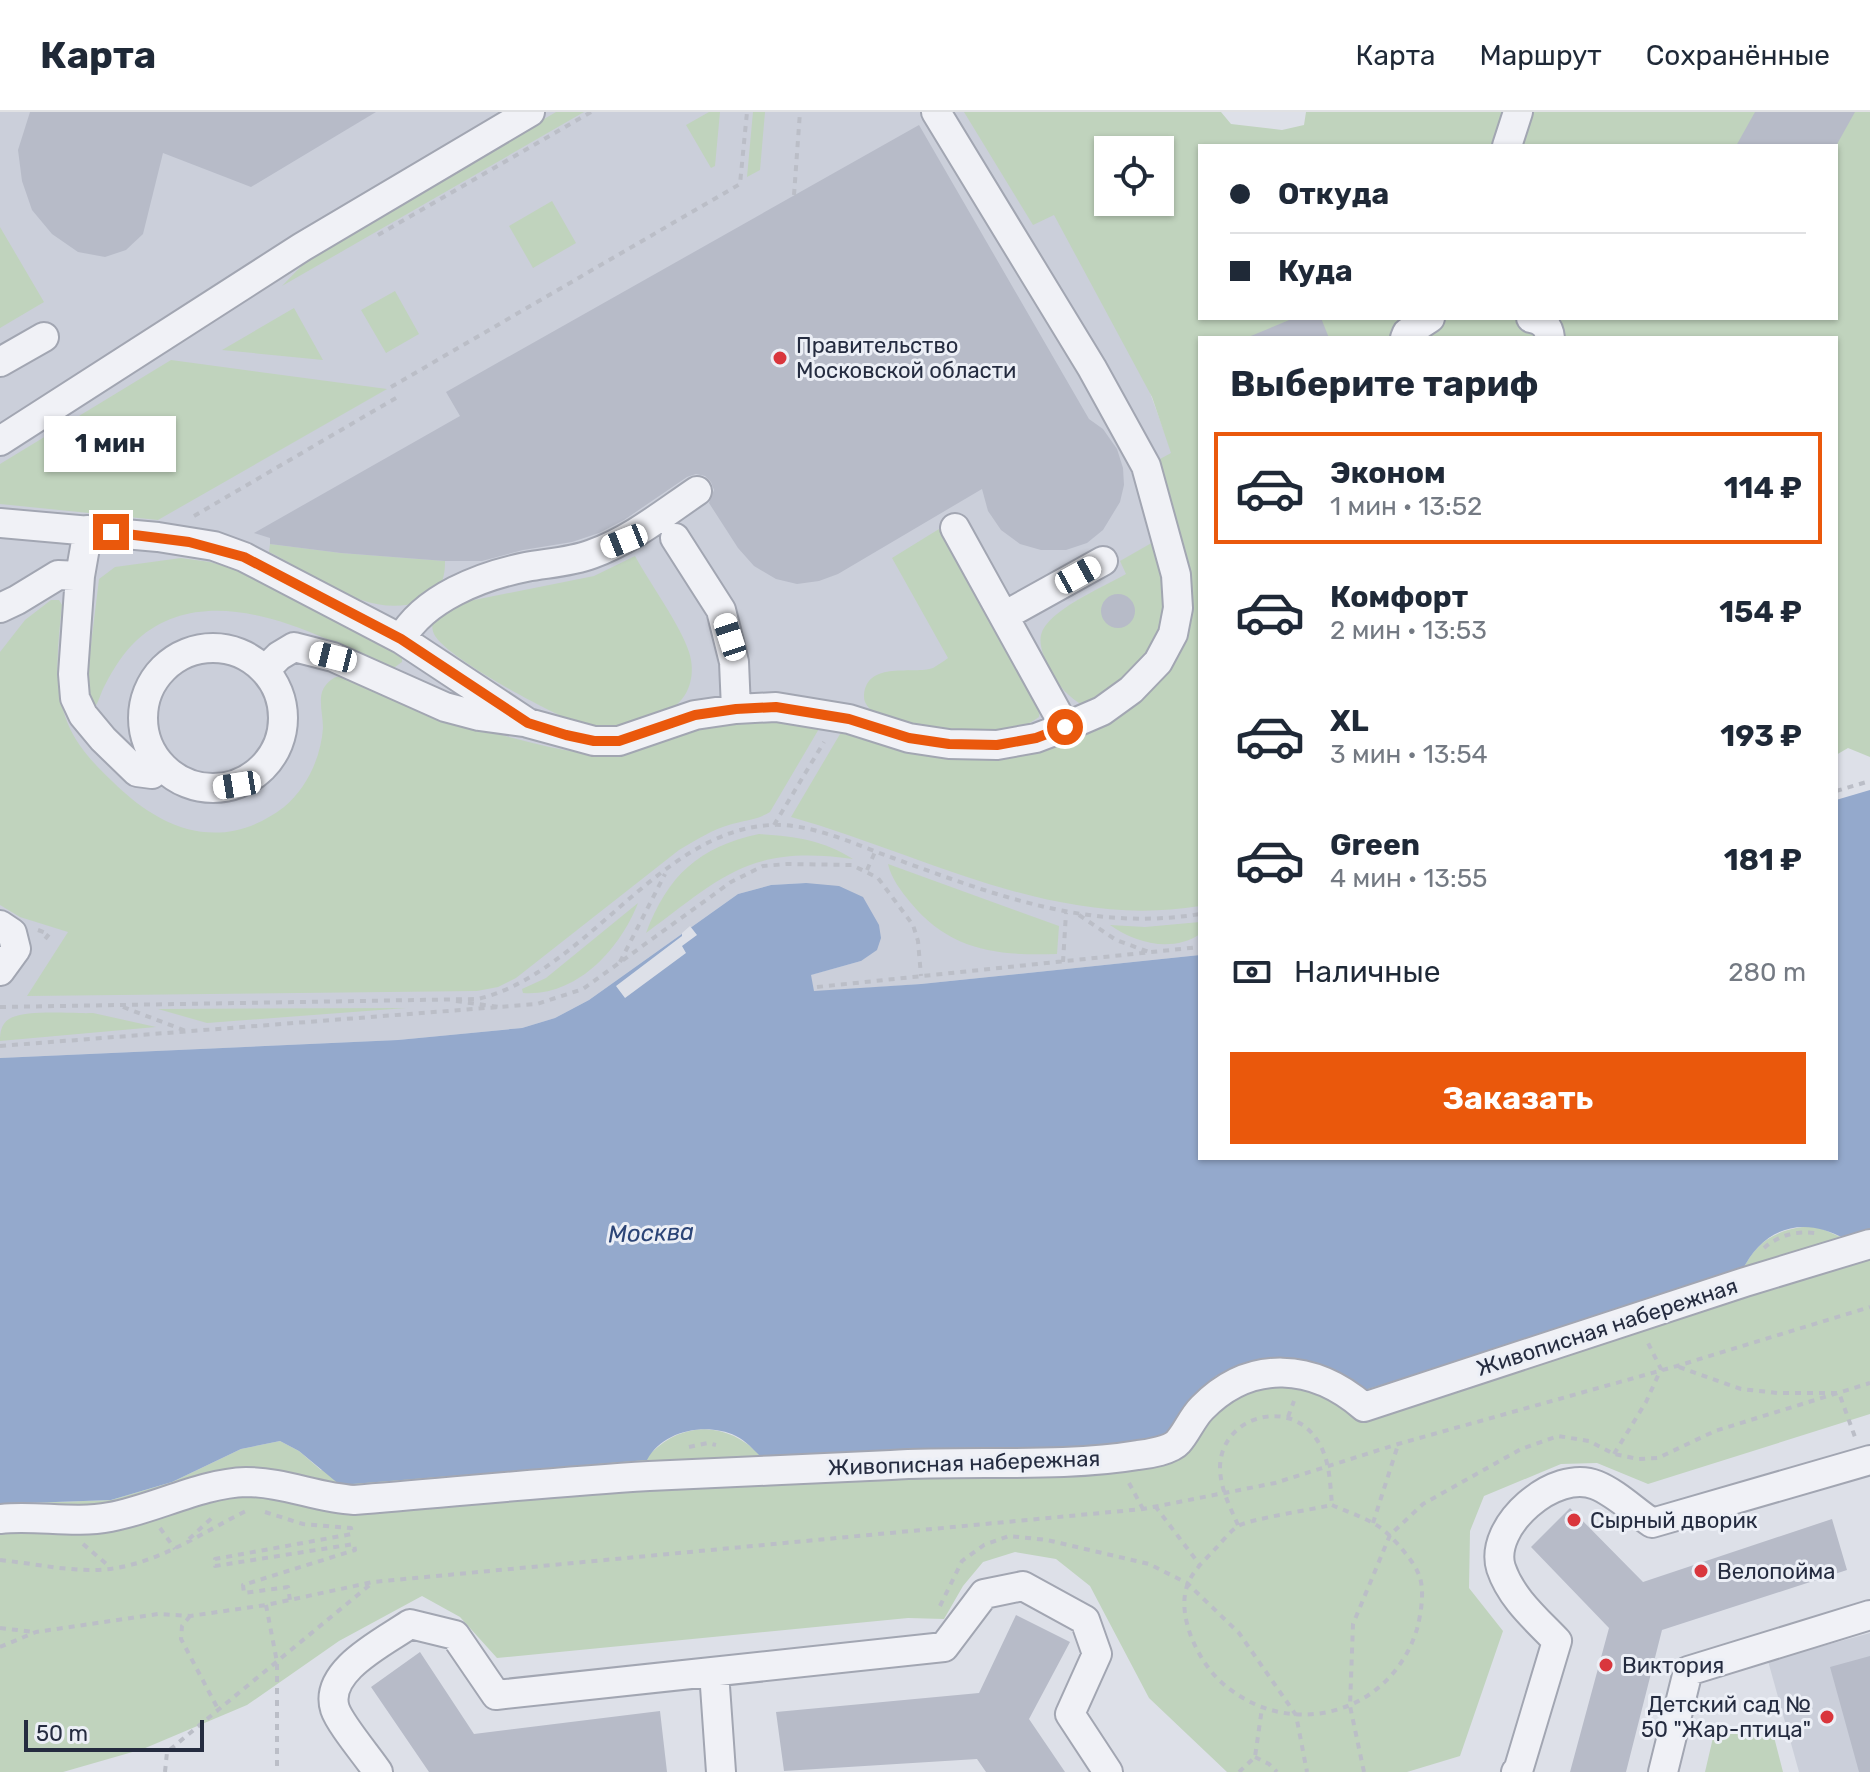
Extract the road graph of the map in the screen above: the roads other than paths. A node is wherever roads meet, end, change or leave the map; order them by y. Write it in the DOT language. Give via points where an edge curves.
graph roads {
  1 [pos="530,112"];
  2 [pos="936,112"];
  3 [pos="1518,112"];
  4 [pos="1508,144"];
  5 [pos="1427,320"];
  6 [pos="1406,336"];
  7 [pos="44,337"];
  8 [pos="0,362"];
  9 [pos="0,441"];
  10 [pos="697,491"];
  11 [pos="0,523"];
  12 [pos="955,528"];
  13 [pos="88,530"];
  14 [pos="675,538"];
  15 [pos="1103,561"];
  16 [pos="80,576"];
  17 [pos="0,608"];
  18 [pos="1004,616"];
  19 [pos="401,639"];
  20 [pos="265,670"];
  21 [pos="736,709"];
  22 [pos="528,723"];
  23 [pos="1065,727"];
  24 [pos="160,766"];
  25 [pos="0,925"];
  26 [pos="0,971"];
  27 [pos="1870,1244"];
  28 [pos="1868,1468"];
  29 [pos="0,1519"];
  30 [pos="1870,1615"];
  31 [pos="714,1672"];
  32 [pos="378,1772"];
  33 [pos="721,1772"];
  34 [pos="1108,1772"];
  35 [pos="1516,1772"];
  36 [pos="1663,1772"];
  1 -- 9 [label="street" via="302,247"];
  2 -- 23 [label="street" via="1146,466 1176,575 1173,634 1158,662 1102,711"];
  3 -- 4 [label="street"];
  5 -- 6 [label="street"];
  7 -- 8 [label="street"];
  10 -- 19 [label="street" via="624,541 589,555 487,578 444,598 418,617"];
  11 -- 13 [label="street"];
  12 -- 18 [label="street"];
  13 -- 16 [label="street"];
  13 -- 19 [label="street" via="189,542 244,557"];
  14 -- 21 [label="street" via="721,610 734,662"];
  15 -- 18 [label="street"];
  16 -- 17 [label="street" via="58,575"];
  16 -- 24 [label="street" via="75,698 103,739 137,772 152,774"];
  18 -- 23 [label="street"];
  19 -- 22 [label="street"];
  20 -- 22 [label="street" via="294,647 333,657 445,707"];
  20 -- 24 [label="street" via="243,653 215,647 188,651 164,665 148,688 142,715 146,742"];
  20 -- 24 [label="street" via="280,695 284,721 277,748 261,770 237,785 209,789 183,783"];
  21 -- 22 [label="street" via="695,715 619,741 580,738"];
  21 -- 23 [label="street" via="776,707 839,717 949,744 997,745"];
  25 -- 26 [label="street" via="12,933 16,949"];
  27 -- 29 [label="street, Живописная набережная" via="1364,1407 1346,1392 1304,1374 1258,1375 1216,1395 1176,1445 1140,1455 650,1476 354,1500 244,1482 109,1518"];
  28 -- 35 [label="street" via="1652,1523 1594,1483 1550,1488 1529,1503 1502,1540 1500,1565 1521,1603 1557,1641"];
  30 -- 36 [label="street" via="1688,1671"];
  31 -- 32 [label="street" via="496,1695 455,1635 410,1624 346,1668 334,1689 335,1710"];
  31 -- 33 [label="street"];
  31 -- 34 [label="street" via="944,1647 984,1594 1023,1586 1085,1620 1097,1654 1070,1714"];
}
